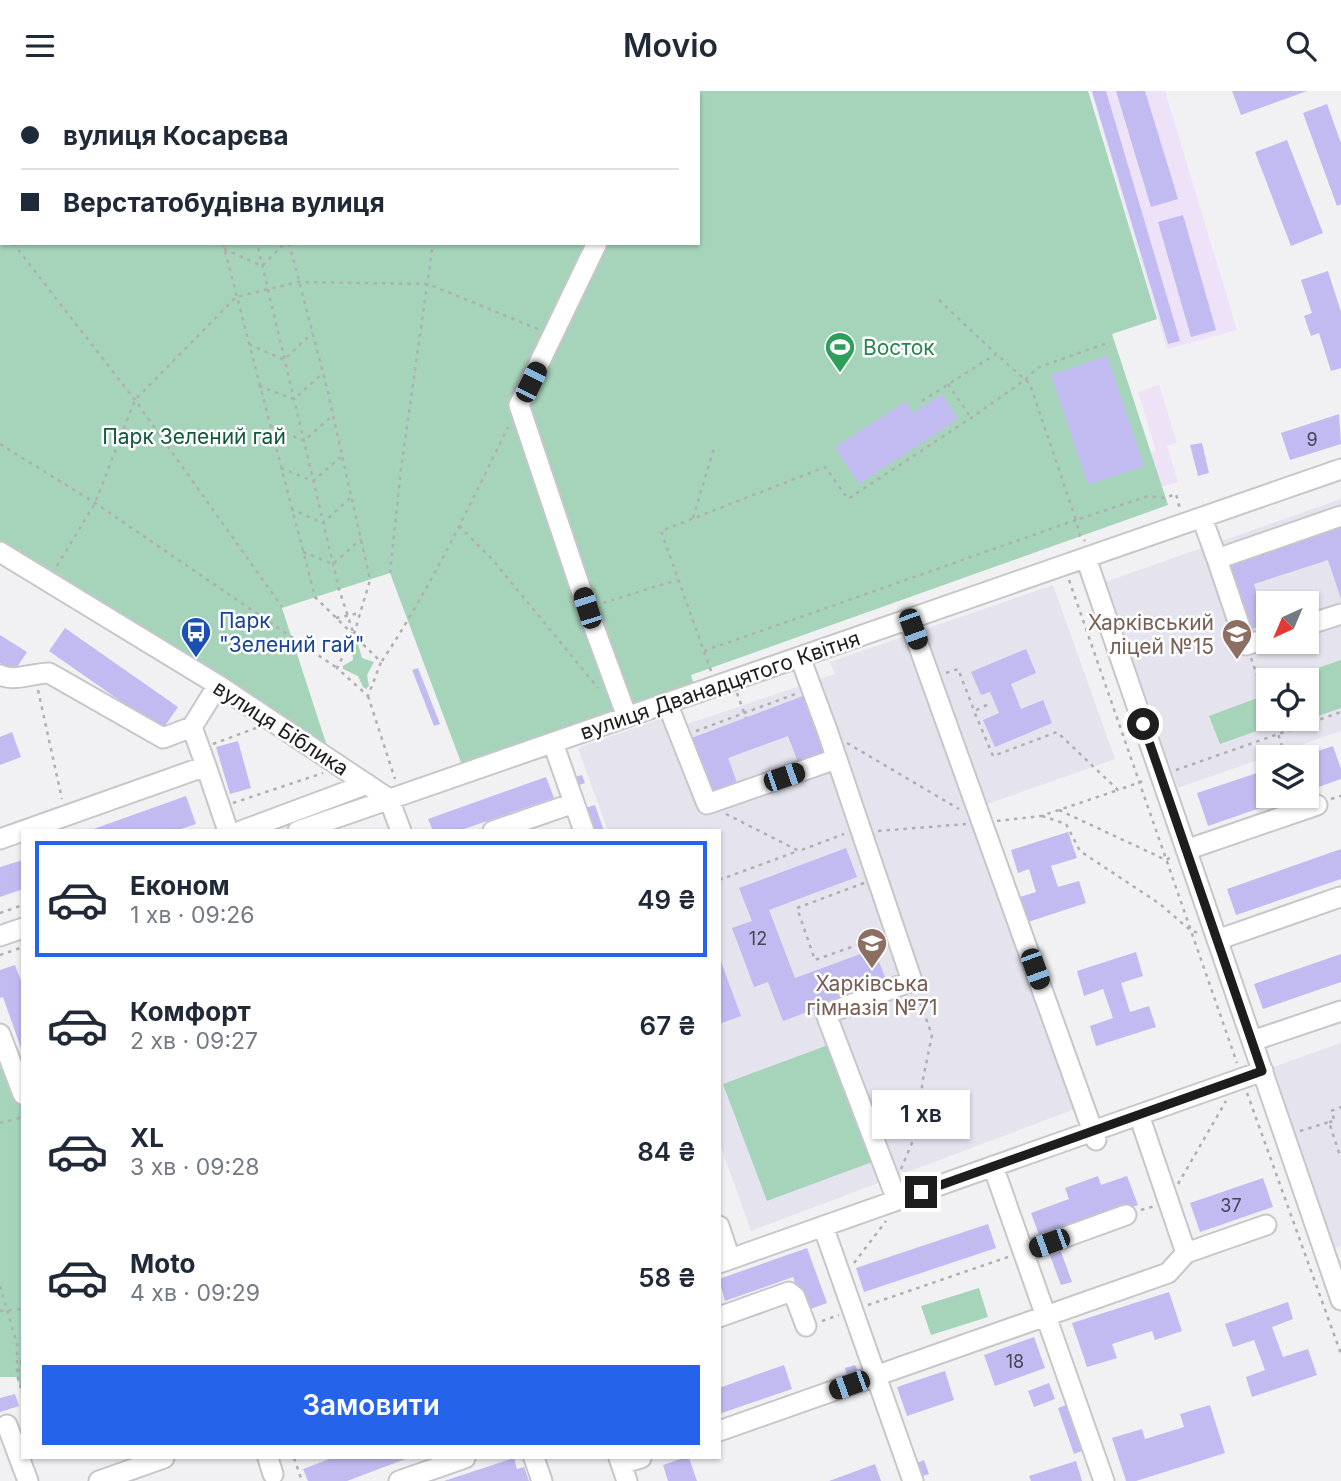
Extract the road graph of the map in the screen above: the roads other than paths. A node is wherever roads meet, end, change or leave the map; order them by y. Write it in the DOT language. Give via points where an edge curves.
graph roads {
  1 [pos="596,245"];
  2 [pos="1341,470"];
  3 [pos="1341,516"];
  4 [pos="1202,518"];
  5 [pos="1087,551"];
  6 [pos="0,552"];
  7 [pos="1217,559"];
  8 [pos="1341,614"];
  9 [pos="909,619"];
  10 [pos="1320,621"];
  11 [pos="1256,642"];
  12 [pos="800,657"];
  13 [pos="0,675"];
  14 [pos="218,685"];
  15 [pos="667,703"];
  16 [pos="627,717"];
  17 [pos="192,727"];
  18 [pos="553,743"];
  19 [pos="204,757"];
  20 [pos="836,759"];
  21 [pos="367,784"];
  22 [pos="393,792"];
  23 [pos="574,803"];
  24 [pos="1308,808"];
  25 [pos="29,829"];
  26 [pos="227,829"];
  27 [pos="247,829"];
  28 [pos="303,829"];
  29 [pos="401,829"];
  30 [pos="499,829"];
  31 [pos="583,829"];
  32 [pos="21,832"];
  33 [pos="0,839"];
  34 [pos="1186,850"];
  35 [pos="1340,897"];
  36 [pos="21,929"];
  37 [pos="0,936"];
  38 [pos="1217,940"];
  39 [pos="1341,1011"];
  40 [pos="0,1034"];
  41 [pos="1252,1041"];
  42 [pos="1262,1071"];
  43 [pos="21,1089"];
  44 [pos="1139,1115"];
  45 [pos="1094,1135"];
  46 [pos="993,1166"];
  47 [pos="894,1194"];
  48 [pos="1126,1215"];
  49 [pos="1266,1225"];
  50 [pos="823,1226"];
  51 [pos="721,1240"];
  52 [pos="1024,1252"];
  53 [pos="1186,1252"];
  54 [pos="724,1261"];
  55 [pos="1341,1300"];
  56 [pos="721,1316"];
  57 [pos="1047,1316"];
  58 [pos="806,1326"];
  59 [pos="10,1423"];
  60 [pos="721,1430"];
  61 [pos="21,1457"];
  62 [pos="22,1459"];
  63 [pos="161,1459"];
  64 [pos="463,1459"];
  65 [pos="534,1459"];
  66 [pos="639,1459"];
  67 [pos="623,1468"];
  68 [pos="29,1481"];
  69 [pos="99,1481"];
  70 [pos="399,1481"];
  71 [pos="542,1481"];
  72 [pos="913,1481"];
  73 [pos="1104,1481"];
  1 -- 16 [label="street" via="519,405"];
  2 -- 4 [label="street, вулиця Дванадцятого Квітня"];
  3 -- 7 [label="street"];
  4 -- 5 [label="street, вулиця Дванадцятого Квітня"];
  4 -- 7 [label="street"];
  5 -- 9 [label="street, вулиця Дванадцятого Квітня"];
  5 -- 34 [label="street"];
  6 -- 14 [label="street, вулиця Біблика"];
  7 -- 11 [label="street" via="1246,645"];
  8 -- 10 [label="street"];
  9 -- 12 [label="street, вулиця Дванадцятого Квітня"];
  9 -- 45 [label="street"];
  12 -- 15 [label="street, вулиця Дванадцятого Квітня"];
  12 -- 20 [label="street"];
  13 -- 17 [label="street" via="15,678 49,673 163,738"];
  14 -- 17 [label="street"];
  14 -- 21 [label="street, вулиця Біблика"];
  15 -- 16 [label="street, вулиця Дванадцятого Квітня"];
  15 -- 20 [label="street" via="707,804"];
  16 -- 18 [label="street, вулиця Дванадцятого Квітня"];
  17 -- 19 [label="street"];
  18 -- 22 [label="street, вулиця Дванадцятого Квітня"];
  18 -- 23 [label="street"];
  19 -- 25 [label="street"];
  19 -- 26 [label="street"];
  20 -- 47 [label="street" via="912,981 826,1014"];
  21 -- 22 [label="street, вулиця Біблика"];
  21 -- 27 [label="street"];
  22 -- 28 [label="street, вулиця Дванадцятого Квітня"];
  22 -- 29 [label="street"];
  23 -- 30 [label="street"];
  23 -- 31 [label="street"];
  24 -- 34 [label="street"];
  32 -- 33 [label="street"];
  34 -- 38 [label="street"];
  35 -- 38 [label="street"];
  36 -- 37 [label="street"];
  38 -- 41 [label="street"];
  39 -- 41 [label="street"];
  40 -- 43 [label="street"];
  41 -- 42 [label="street"];
  42 -- 44 [label="street" via="1236,1086"];
  42 -- 55 [label="street"];
  44 -- 45 [label="street"];
  44 -- 53 [label="street"];
  45 -- 46 [label="street"];
  46 -- 47 [label="street"];
  46 -- 52 [label="street"];
  47 -- 50 [label="street"];
  48 -- 52 [label="street"];
  49 -- 53 [label="street"];
  50 -- 54 [label="street"];
  50 -- 72 [label="street"];
  51 -- 54 [label="street"];
  52 -- 57 [label="street"];
  53 -- 57 [label="street" via="1168,1273"];
  56 -- 58 [label="street" via="789,1293 795,1297"];
  57 -- 60 [label="street"];
  57 -- 73 [label="street"];
  59 -- 61 [label="street"];
  62 -- 68 [label="street"];
  63 -- 69 [label="street"];
  64 -- 70 [label="street"];
  65 -- 71 [label="street"];
  66 -- 67 [label="street"];
}
